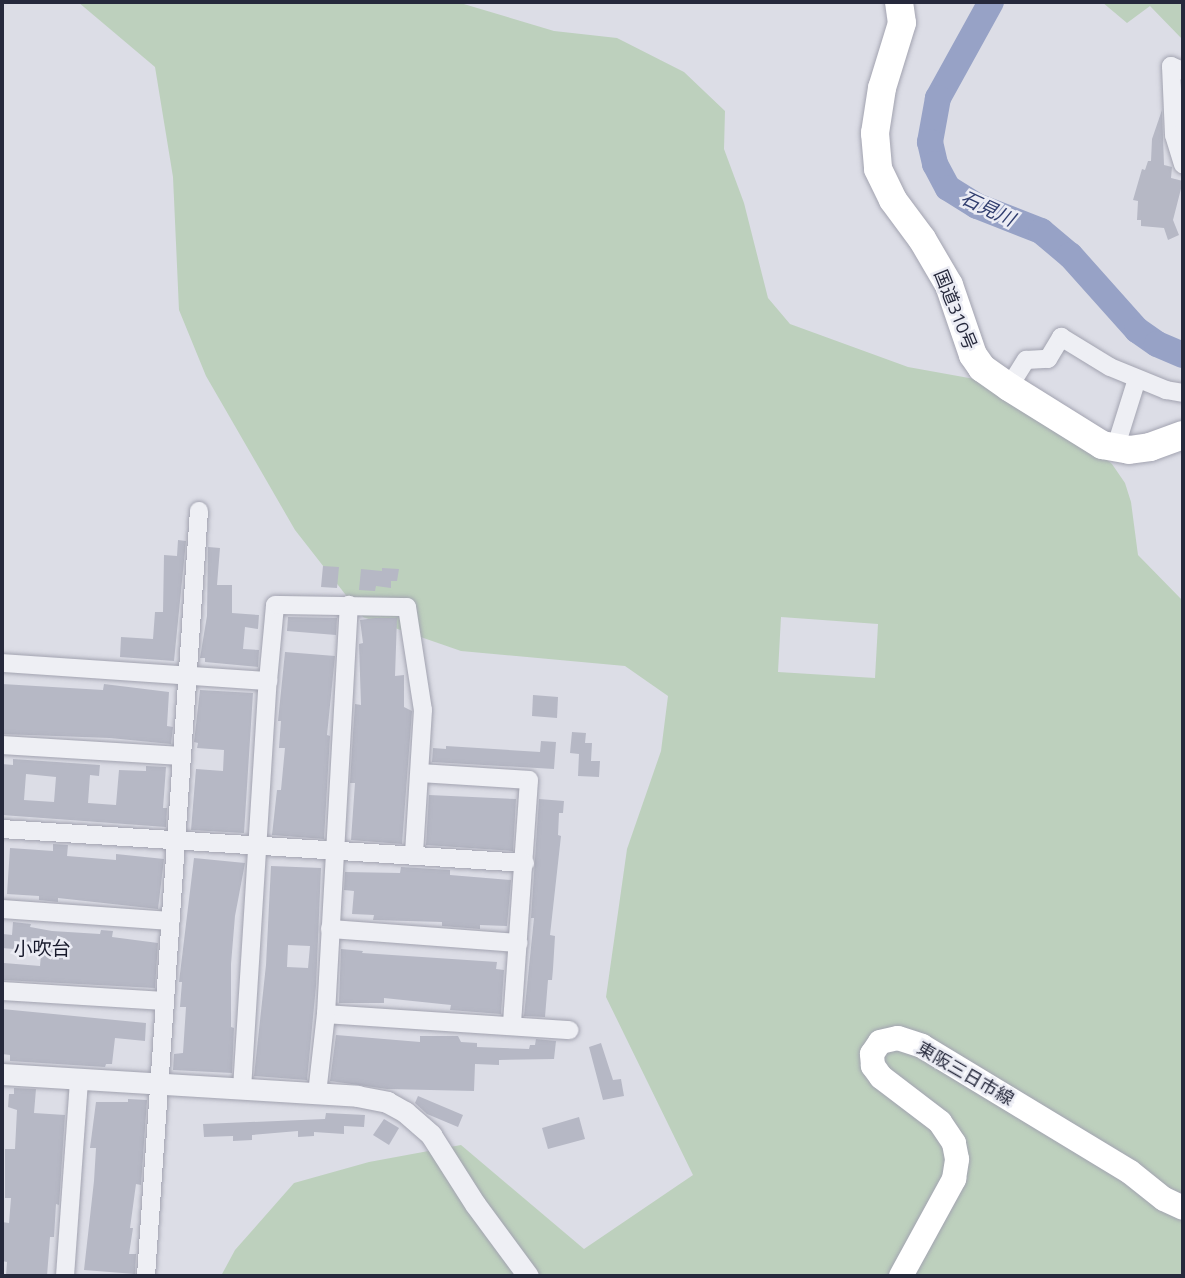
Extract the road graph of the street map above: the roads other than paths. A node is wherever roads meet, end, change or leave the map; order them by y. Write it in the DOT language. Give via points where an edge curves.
graph roads {
  1 [pos="899,2"];
  2 [pos="1177,68"];
  3 [pos="1181,154"];
  4 [pos="1137,379"];
  5 [pos="1009,387"];
  6 [pos="1183,393"];
  7 [pos="1183,435"];
  8 [pos="1115,449"];
  9 [pos="199,511"];
  10 [pos="349,606"];
  11 [pos="2,663"];
  12 [pos="187,674"];
  13 [pos="268,681"];
  14 [pos="2,745"];
  15 [pos="181,756"];
  16 [pos="421,773"];
  17 [pos="2,829"];
  18 [pos="177,841"];
  19 [pos="257,846"];
  20 [pos="334,850"];
  21 [pos="414,854"];
  22 [pos="525,863"];
  23 [pos="2,909"];
  24 [pos="171,921"];
  25 [pos="330,929"];
  26 [pos="518,943"];
  27 [pos="2,991"];
  28 [pos="165,1001"];
  29 [pos="326,1014"];
  30 [pos="512,1026"];
  31 [pos="569,1030"];
  32 [pos="2,1074"];
  33 [pos="79,1079"];
  34 [pos="160,1084"];
  35 [pos="242,1089"];
  36 [pos="317,1094"];
  37 [pos="1183,1208"];
  38 [pos="65,1276"];
  39 [pos="146,1276"];
  40 [pos="528,1276"];
  41 [pos="901,1276"];
  1 -- 5 [label="highway, 国道310号" via="902,23 882,88 875,133 878,169 949,285 972,355"];
  2 -- 3 [label="street" via="1172,116"];
  4 -- 5 [label="street" via="1061,337 1048,359 1026,360"];
  4 -- 6 [label="street"];
  4 -- 8 [label="street"];
  5 -- 8 [label="highway, 国道310号"];
  7 -- 8 [label="highway" via="1150,447"];
  9 -- 12 [label="street"];
  10 -- 13 [label="street" via="275,605"];
  10 -- 16 [label="street" via="407,607 424,710"];
  10 -- 20 [label="street"];
  11 -- 12 [label="street"];
  12 -- 13 [label="street"];
  12 -- 15 [label="street"];
  13 -- 19 [label="street"];
  14 -- 15 [label="street"];
  15 -- 18 [label="street"];
  16 -- 21 [label="street"];
  16 -- 22 [label="street" via="529,780"];
  17 -- 18 [label="street"];
  18 -- 19 [label="street"];
  18 -- 24 [label="street"];
  19 -- 20 [label="street"];
  19 -- 35 [label="street"];
  20 -- 21 [label="street"];
  20 -- 25 [label="street"];
  21 -- 22 [label="street"];
  22 -- 26 [label="street"];
  23 -- 24 [label="street"];
  24 -- 28 [label="street"];
  25 -- 26 [label="street"];
  25 -- 29 [label="street"];
  26 -- 30 [label="street"];
  27 -- 28 [label="street"];
  28 -- 34 [label="street"];
  29 -- 30 [label="street"];
  29 -- 36 [label="street"];
  30 -- 31 [label="street"];
  32 -- 33 [label="street"];
  33 -- 34 [label="street"];
  33 -- 38 [label="street"];
  34 -- 35 [label="street"];
  34 -- 39 [label="street"];
  35 -- 36 [label="street"];
  36 -- 40 [label="street" via="387,1102 420,1124"];
  37 -- 41 [label="main road, 東阪三日市線" via="922,1046 898,1038 880,1042 872,1054 873,1066 940,1122 954,1143 957,1159 945,1198"];
}
